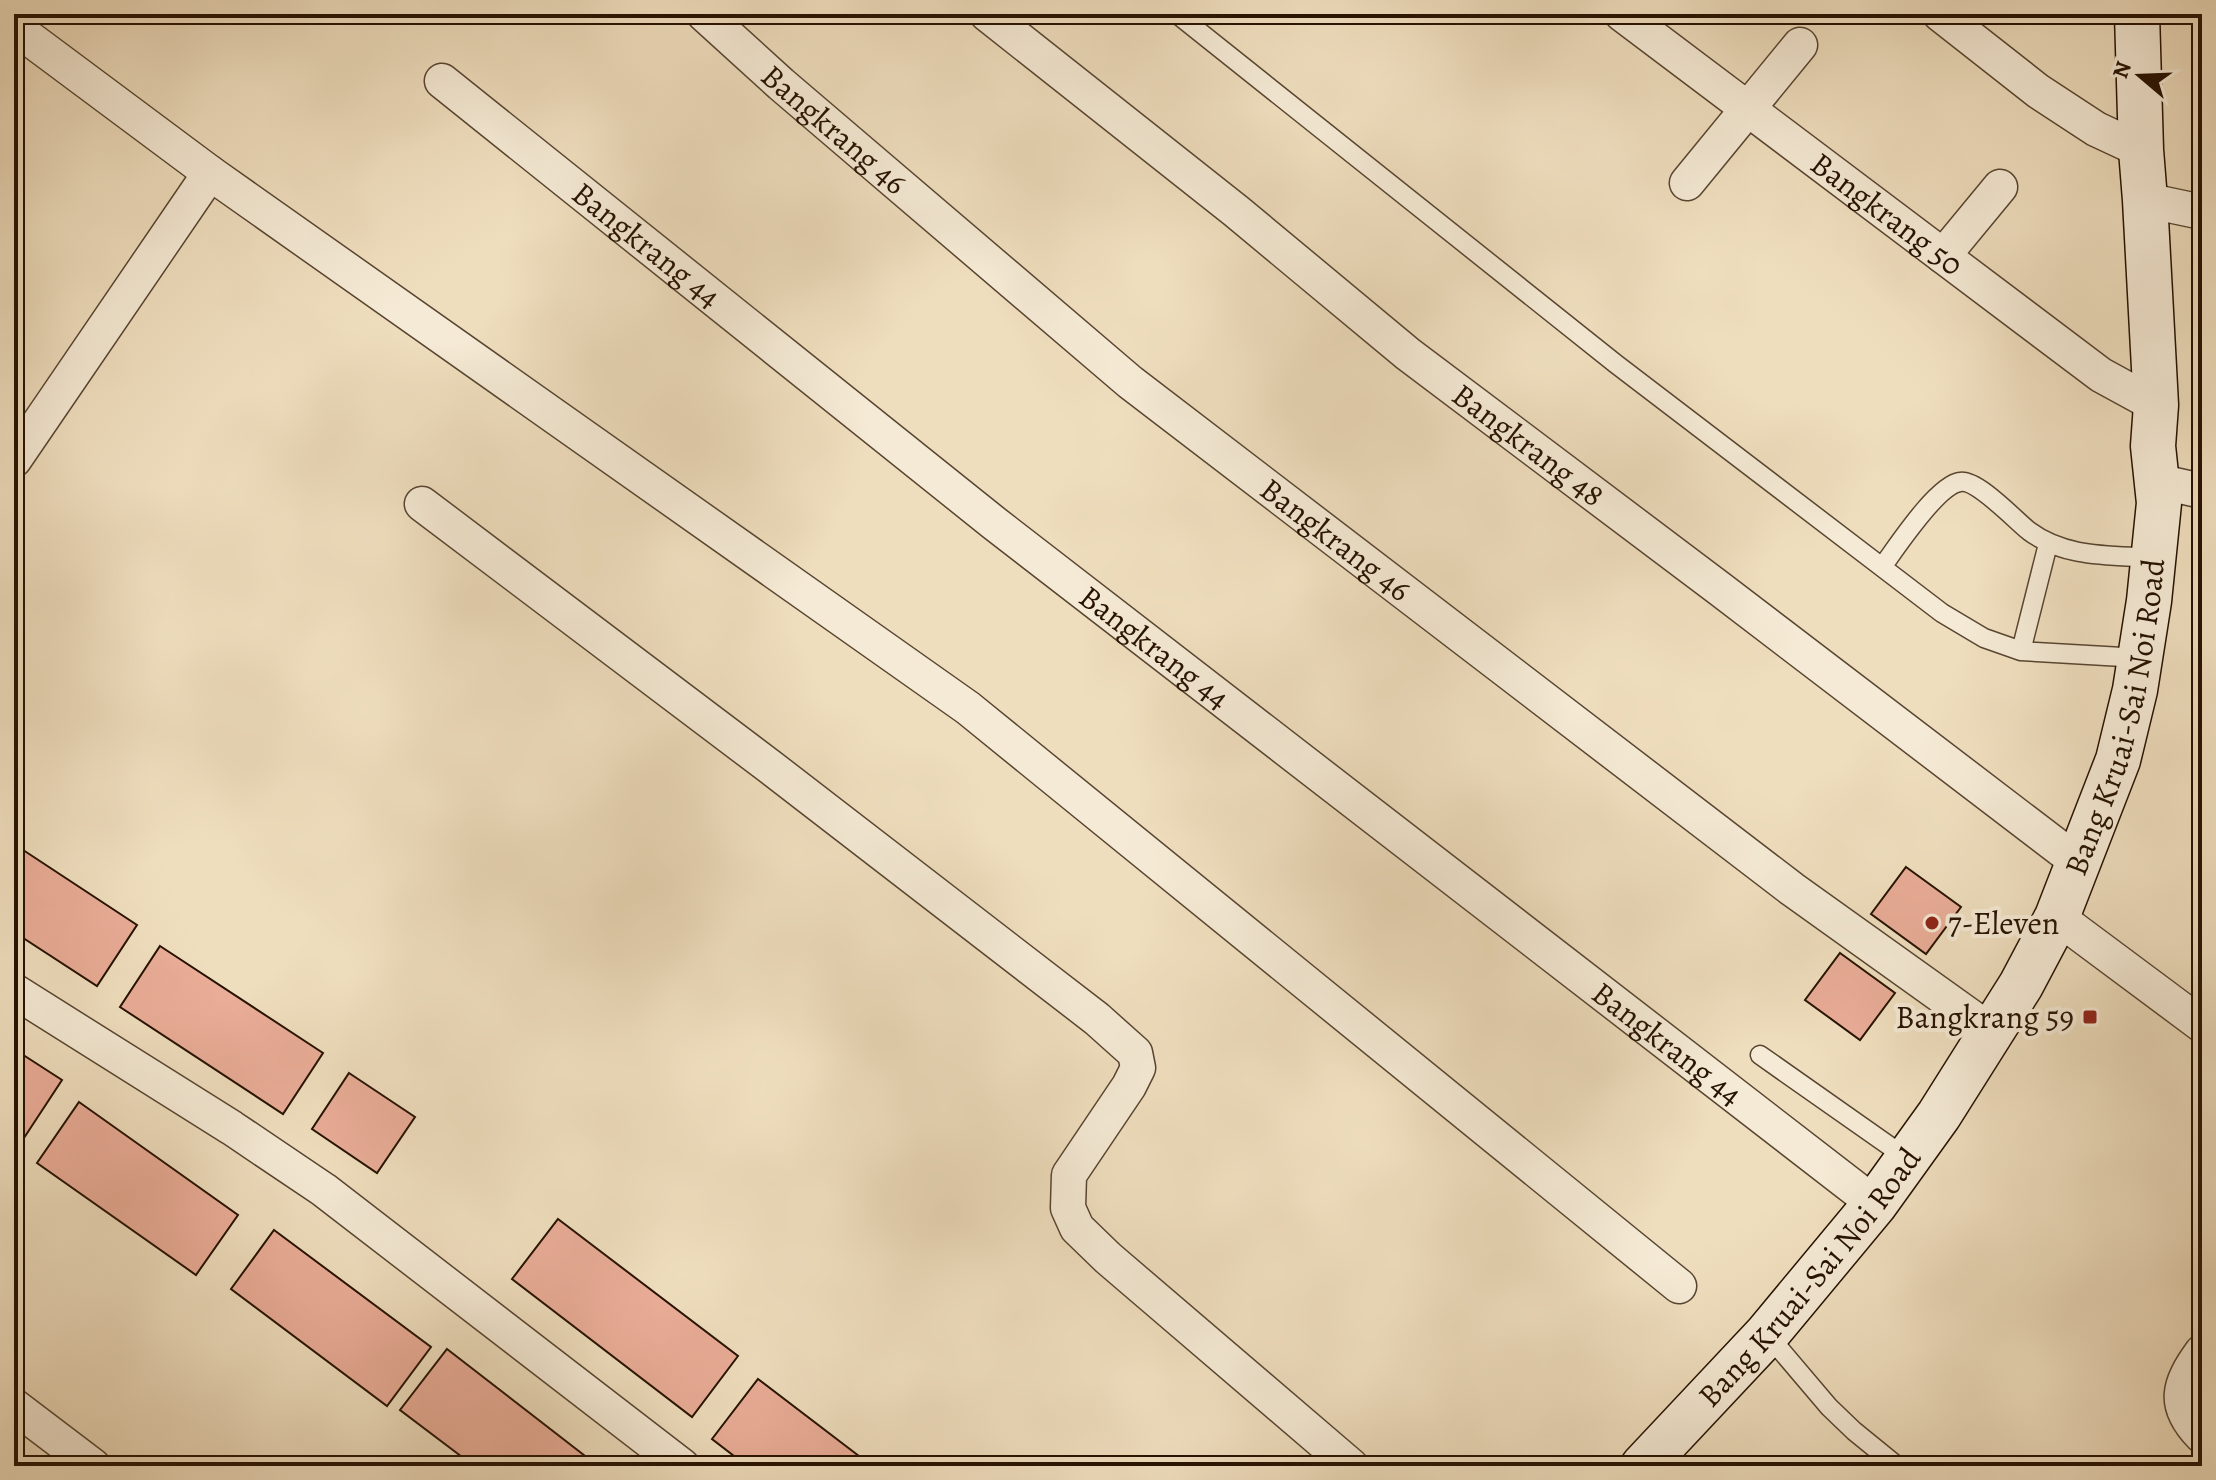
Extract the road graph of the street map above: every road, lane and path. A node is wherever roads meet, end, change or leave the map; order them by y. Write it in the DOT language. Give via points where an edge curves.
graph roads {
  1 [pos="704,14"];
  2 [pos="987,14"];
  3 [pos="1177,14"];
  4 [pos="1622,14"];
  5 [pos="1940,14"];
  6 [pos="2137,14"];
  7 [pos="18,38"];
  8 [pos="1800,45"];
  9 [pos="442,81"];
  10 [pos="1749,109"];
  11 [pos="2141,150"];
  12 [pos="210,173"];
  13 [pos="1687,183"];
  14 [pos="2000,187"];
  15 [pos="2145,200"];
  16 [pos="2202,212"];
  17 [pos="1943,256"];
  18 [pos="2156,405"];
  19 [pos="14,460"];
  20 [pos="2157,481"];
  21 [pos="2202,491"];
  22 [pos="422,504"];
  23 [pos="2048,544"];
  24 [pos="2153,558"];
  25 [pos="1882,567"];
  26 [pos="2021,651"];
  27 [pos="2140,658"];
  28 [pos="2079,863"];
  29 [pos="2057,917"];
  30 [pos="14,991"];
  31 [pos="2202,1025"];
  32 [pos="1992,1032"];
  33 [pos="1760,1055"];
  34 [pos="1908,1159"];
  35 [pos="1875,1204"];
  36 [pos="1679,1286"];
  37 [pos="1767,1334"];
  38 [pos="2202,1352"];
  39 [pos="14,1406"];
  40 [pos="2202,1436"];
  41 [pos="93,1466"];
  42 [pos="682,1466"];
  43 [pos="1351,1466"];
  44 [pos="1643,1466"];
  45 [pos="1897,1466"];
  1 -- 32 [label="street, Bangkrang 46" via="1130,382 1792,889"];
  2 -- 28 [label="street, Bangkrang 48" via="1408,354"];
  3 -- 25 [label="lane" via="1616,364"];
  4 -- 10 [label="street, Bangkrang 50"];
  5 -- 11 [label="street" via="2038,91 2096,129"];
  6 -- 11 [label="main road, Bang Kruai-Sai Noi Road"];
  7 -- 12 [label="street"];
  8 -- 10 [label="street"];
  9 -- 35 [label="street, Bangkrang 44" via="994,523"];
  10 -- 13 [label="street"];
  10 -- 17 [label="street, Bangkrang 50"];
  11 -- 15 [label="main road, Bang Kruai-Sai Noi Road"];
  12 -- 19 [label="street"];
  12 -- 36 [label="street" via="968,708"];
  14 -- 17 [label="street"];
  15 -- 16 [label="street"];
  15 -- 18 [label="main road, Bang Kruai-Sai Noi Road"];
  17 -- 18 [label="street, Bangkrang 50" via="2101,375"];
  18 -- 20 [label="main road, Bang Kruai-Sai Noi Road"];
  20 -- 21 [label="street"];
  20 -- 24 [label="main road, Bang Kruai-Sai Noi Road"];
  22 -- 43 [label="street" via="820,805 1135,1053 1138,1068 1129,1086 1069,1175 1068,1208 1077,1228"];
  23 -- 24 [label="lane" via="2087,554"];
  23 -- 25 [label="lane" via="1970,483 1960,481 1932,501"];
  23 -- 26 [label="lane"];
  24 -- 27 [label="main road, Bang Kruai-Sai Noi Road"];
  25 -- 26 [label="lane" via="1952,619"];
  26 -- 27 [label="lane"];
  27 -- 28 [label="main road, Bang Kruai-Sai Noi Road" via="2118,760"];
  28 -- 29 [label="main road, Bang Kruai-Sai Noi Road"];
  29 -- 31 [label="street"];
  29 -- 32 [label="main road, Bang Kruai-Sai Noi Road"];
  30 -- 42 [label="street" via="324,1190"];
  32 -- 34 [label="main road, Bang Kruai-Sai Noi Road"];
  33 -- 34 [label="lane"];
  34 -- 35 [label="main road, Bang Kruai-Sai Noi Road"];
  35 -- 37 [label="main road, Bang Kruai-Sai Noi Road"];
  37 -- 44 [label="main road, Bang Kruai-Sai Noi Road"];
  37 -- 45 [label="lane" via="1829,1407"];
  38 -- 40 [label="street" via="2182,1383 2183,1410"];
  39 -- 41 [label="street"];
}
